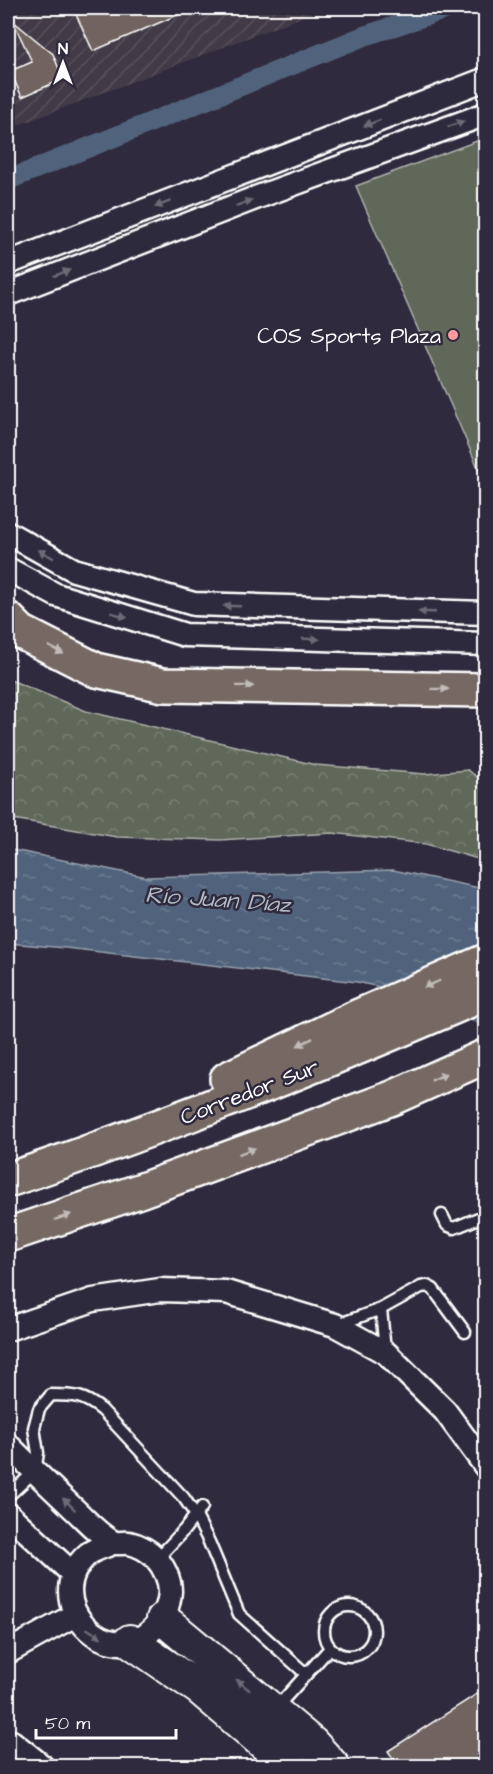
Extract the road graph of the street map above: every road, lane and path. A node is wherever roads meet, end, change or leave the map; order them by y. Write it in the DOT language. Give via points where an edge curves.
graph roads {
  1 [pos="476,83"];
  2 [pos="486,114"];
  3 [pos="388,150"];
  4 [pos="296,152"];
  5 [pos="8,263"];
  6 [pos="8,294"];
  7 [pos="8,533"];
  8 [pos="8,569"];
  9 [pos="486,614"];
  10 [pos="8,619"];
  11 [pos="486,644"];
  12 [pos="486,690"];
  13 [pos="486,961"];
  14 [pos="486,993"];
  15 [pos="362,1031"];
  16 [pos="486,1056"];
  17 [pos="8,1180"];
  18 [pos="442,1215"];
  19 [pos="486,1215"];
  20 [pos="8,1235"];
  21 [pos="381,1310"];
  22 [pos="335,1325"];
  23 [pos="8,1329"];
  24 [pos="465,1332"];
  25 [pos="386,1353"];
  26 [pos="8,1445"];
  27 [pos="486,1467"];
  28 [pos="35,1471"];
  29 [pos="8,1496"];
  30 [pos="198,1510"];
  31 [pos="8,1514"];
  32 [pos="113,1543"];
  33 [pos="157,1559"];
  34 [pos="73,1574"];
  35 [pos="75,1616"];
  36 [pos="163,1618"];
  37 [pos="130,1641"];
  38 [pos="330,1648"];
  39 [pos="8,1652"];
  40 [pos="306,1674"];
  41 [pos="274,1711"];
  42 [pos="12,1742"];
  43 [pos="42,1767"];
  44 [pos="290,1767"];
  45 [pos="333,1767"];
  1 -- 3 [label="street" via="423,113"];
  1 -- 4 [label="street, one-way"];
  3 -- 2 [label="street, one-way"];
  3 -- 4 [label="street" via="345,144"];
  6 -- 3 [label="street, one-way"];
  4 -- 5 [label="street, one-way"];
  9 -- 7 [label="street, one-way" via="194,604 74,570"];
  8 -- 11 [label="street, one-way" via="56,595 185,635"];
  10 -- 12 [label="highway, one-way" via="21,632 96,670 163,685"];
  13 -- 15 [label="highway, one-way"];
  14 -- 15 [label="highway, Corredor Sur"];
  15 -- 17 [label="highway, Corredor Sur, one-way" via="236,1097"];
  20 -- 16 [label="highway, one-way" via="392,1098"];
  18 -- 19 [label="lane" via="447,1225 454,1228"];
  21 -- 22 [label="lane"];
  21 -- 24 [label="lane" via="427,1286"];
  21 -- 25 [label="lane"];
  22 -- 23 [label="street" via="226,1292 160,1290 93,1300"];
  22 -- 25 [label="street"];
  25 -- 27 [label="street" via="445,1411"];
  26 -- 28 [label="street"];
  28 -- 29 [label="lane"];
  28 -- 30 [label="lane" via="38,1453 33,1428 39,1409 51,1395 76,1395 102,1410"];
  32 -- 28 [label="street, one-way"];
  30 -- 33 [label="lane"];
  30 -- 40 [label="lane" via="238,1614"];
  31 -- 34 [label="street"];
  32 -- 33 [label="street" via="129,1543"];
  32 -- 34 [label="street" via="89,1553"];
  33 -- 36 [label="street" via="170,1588"];
  34 -- 35 [label="street" via="69,1595"];
  35 -- 37 [label="street, one-way" via="89,1632 108,1641"];
  35 -- 39 [label="street"];
  36 -- 37 [label="street" via="148,1633"];
  41 -- 36 [label="street, one-way"];
  37 -- 44 [label="street" via="200,1689"];
  38 -- 38 [label="lane" via="348,1657 367,1650 375,1633 369,1614 351,1605 332,1612 324,1630"];
  38 -- 40 [label="lane"];
  40 -- 41 [label="lane"];
  41 -- 45 [label="street"];
  42 -- 43 [label="street"];
}
